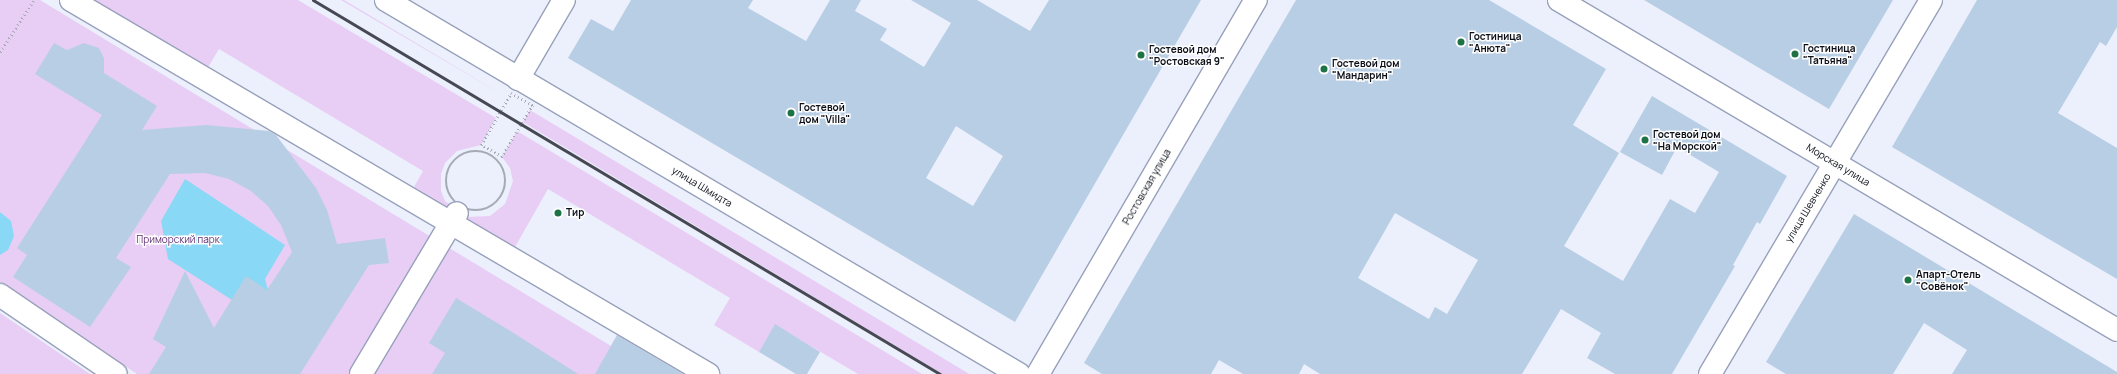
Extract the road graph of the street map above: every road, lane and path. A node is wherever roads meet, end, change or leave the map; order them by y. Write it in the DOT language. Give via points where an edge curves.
graph roads {
  1 [pos="34,0"];
  2 [pos="71,0"];
  3 [pos="386,0"];
  4 [pos="564,0"];
  5 [pos="1256,0"];
  6 [pos="1559,0"];
  7 [pos="1931,0"];
  8 [pos="0,52"];
  9 [pos="518,79"];
  10 [pos="496,118"];
  11 [pos="1835,163"];
  12 [pos="461,216"];
  13 [pos="0,295"];
  14 [pos="2117,330"];
  15 [pos="116,374"];
  16 [pos="361,374"];
  17 [pos="708,374"];
  18 [pos="1019,374"];
  19 [pos="1038,374"];
  20 [pos="1710,374"];
  1 -- 8 [label="path"];
  2 -- 12 [label="street"];
  3 -- 9 [label="street, улица Шмидта"];
  4 -- 9 [label="street"];
  5 -- 19 [label="street, Ростовская улица"];
  6 -- 11 [label="street, Морская улица"];
  7 -- 11 [label="street, улица Шевченко"];
  9 -- 18 [label="street, улица Шмидта"];
  10 -- 10 [label="path" via="511,93 533,105 502,157 481,144"];
  11 -- 14 [label="street, Морская улица"];
  11 -- 20 [label="street, улица Шевченко"];
  12 -- 12 [label="path" via="446,183 448,169 456,157 469,151 492,155 500,162 505,172 506,185 497,203 487,210"];
  12 -- 16 [label="street"];
  12 -- 17 [label="street"];
  13 -- 15 [label="street"];
}
